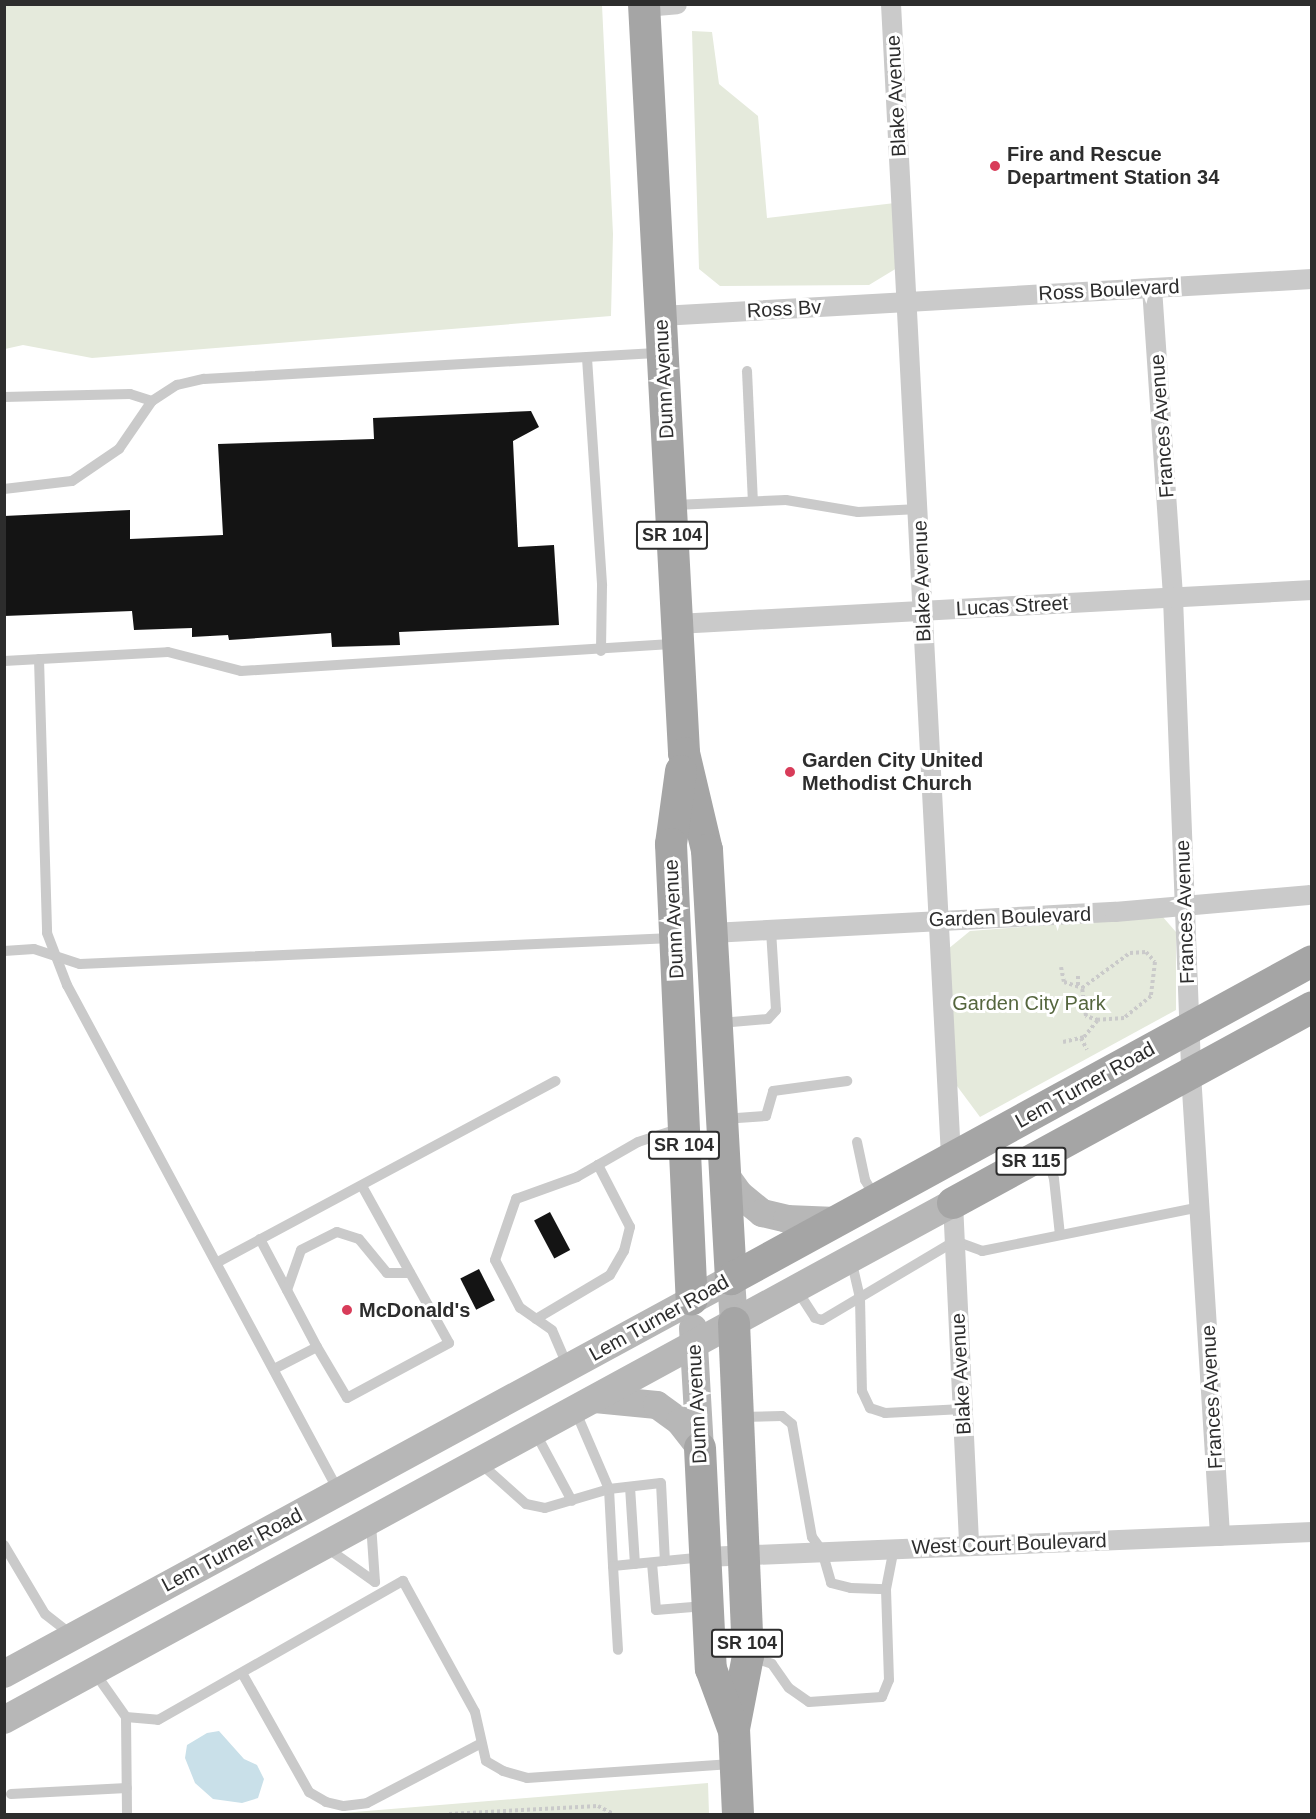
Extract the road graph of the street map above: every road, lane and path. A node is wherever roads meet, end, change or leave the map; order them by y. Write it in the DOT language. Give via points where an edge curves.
graph roads {
  1 [pos="677,4"];
  2 [pos="891,4"];
  3 [pos="644,6"];
  4 [pos="1311,279"];
  5 [pos="1152,288"];
  6 [pos="907,301"];
  7 [pos="661,316"];
  8 [pos="663,353"];
  9 [pos="587,358"];
  10 [pos="747,371"];
  11 [pos="4,397"];
  12 [pos="152,401"];
  13 [pos="4,489"];
  14 [pos="753,501"];
  15 [pos="670,505"];
  16 [pos="919,509"];
  17 [pos="1311,590"];
  18 [pos="1173,598"];
  19 [pos="923,611"];
  20 [pos="678,634"];
  21 [pos="601,651"];
  22 [pos="39,659"];
  23 [pos="4,660"];
  24 [pos="684,753"];
  25 [pos="1308,895"];
  26 [pos="1185,906"];
  27 [pos="938,920"];
  28 [pos="771,930"];
  29 [pos="712,933"];
  30 [pos="675,938"];
  31 [pos="4,951"];
  32 [pos="57,957"];
  33 [pos="1311,961"];
  34 [pos="1061,967"];
  35 [pos="1078,976"];
  36 [pos="1080,987"];
  37 [pos="1311,1007"];
  38 [pos="1098,1020"];
  39 [pos="717,1023"];
  40 [pos="1189,1028"];
  41 [pos="1081,1038"];
  42 [pos="1063,1042"];
  43 [pos="1087,1050"];
  44 [pos="1191,1074"];
  45 [pos="555,1081"];
  46 [pos="847,1081"];
  47 [pos="722,1119"];
  48 [pos="684,1127"];
  49 [pos="857,1142"];
  50 [pos="1046,1153"];
  51 [pos="951,1158"];
  52 [pos="598,1165"];
  53 [pos="726,1176"];
  54 [pos="362,1186"];
  55 [pos="876,1199"];
  56 [pos="953,1203"];
  57 [pos="1200,1208"];
  58 [pos="836,1221"];
  59 [pos="1060,1235"];
  60 [pos="260,1239"];
  61 [pos="955,1241"];
  62 [pos="851,1259"];
  63 [pos="218,1262"];
  64 [pos="410,1273"];
  65 [pos="731,1279"];
  66 [pos="796,1288"];
  67 [pos="287,1290"];
  68 [pos="860,1298"];
  69 [pos="692,1300"];
  70 [pos="536,1319"];
  71 [pos="734,1323"];
  72 [pos="694,1345"];
  73 [pos="317,1347"];
  74 [pos="274,1368"];
  75 [pos="568,1368"];
  76 [pos="585,1404"];
  77 [pos="963,1409"];
  78 [pos="738,1417"];
  79 [pos="535,1432"];
  80 [pos="700,1448"];
  81 [pos="478,1462"];
  82 [pos="630,1486"];
  83 [pos="609,1489"];
  84 [pos="339,1492"];
  85 [pos="572,1501"];
  86 [pos="370,1521"];
  87 [pos="1311,1532"];
  88 [pos="1220,1536"];
  89 [pos="4,1545"];
  90 [pos="969,1545"];
  91 [pos="324,1546"];
  92 [pos="894,1548"];
  93 [pos="822,1551"];
  94 [pos="744,1555"];
  95 [pos="706,1557"];
  96 [pos="665,1561"];
  97 [pos="652,1563"];
  98 [pos="635,1564"];
  99 [pos="613,1566"];
  100 [pos="375,1582"];
  101 [pos="886,1589"];
  102 [pos="380,1593"];
  103 [pos="709,1606"];
  104 [pos="73,1636"];
  105 [pos="618,1650"];
  106 [pos="748,1656"];
  107 [pos="94,1672"];
  108 [pos="242,1673"];
  109 [pos="4,1674"];
  110 [pos="126,1718"];
  111 [pos="4,1720"];
  112 [pos="734,1729"];
  113 [pos="480,1744"];
  114 [pos="735,1764"];
  115 [pos="127,1788"];
  116 [pos="11,1794"];
  117 [pos="127,1815"];
  118 [pos="448,1815"];
  119 [pos="614,1815"];
  120 [pos="738,1815"];
  1 -- 3 [label="street"];
  2 -- 6 [label="street, Blake Avenue"];
  3 -- 7 [label="main road, Dunn Avenue / SR 104"];
  4 -- 5 [label="street, Ross Boulevard"];
  5 -- 6 [label="street, Ross Boulevard"];
  5 -- 18 [label="street, Frances Avenue"];
  6 -- 7 [label="street, Ross Bv"];
  6 -- 16 [label="street, Blake Avenue"];
  7 -- 8 [label="main road, Dunn Avenue / SR 104"];
  8 -- 9 [label="lane"];
  8 -- 15 [label="main road, Dunn Avenue / SR 104"];
  9 -- 12 [label="lane" via="204,379 177,385"];
  9 -- 21 [label="lane" via="602,586"];
  10 -- 14 [label="lane"];
  11 -- 12 [label="lane" via="130,394"];
  12 -- 13 [label="lane" via="119,449 72,481"];
  14 -- 15 [label="lane"];
  14 -- 16 [label="lane" via="786,500 858,512"];
  15 -- 20 [label="main road, Dunn Avenue / SR 104"];
  16 -- 19 [label="street, Blake Avenue"];
  17 -- 18 [label="street, Lucas Street"];
  18 -- 19 [label="street, Lucas Street"];
  18 -- 26 [label="street, Frances Avenue"];
  19 -- 20 [label="street, Lucas Street"];
  19 -- 27 [label="street, Blake Avenue"];
  20 -- 21 [label="lane"];
  20 -- 24 [label="main road, Dunn Avenue / SR 104"];
  21 -- 22 [label="lane" via="241,671 168,652"];
  22 -- 23 [label="lane"];
  22 -- 32 [label="lane" via="47,933"];
  24 -- 29 [label="main road, Dunn Avenue / SR 104" via="708,850"];
  24 -- 30 [label="main road, Dunn Avenue / SR 104" via="671,844"];
  25 -- 26 [label="street, Garden Boulevard"];
  26 -- 27 [label="street, Garden Boulevard"];
  26 -- 40 [label="street, Frances Avenue"];
  27 -- 28 [label="street, Garden Boulevard"];
  27 -- 51 [label="street, Blake Avenue"];
  28 -- 29 [label="street, Garden Boulevard"];
  28 -- 39 [label="lane" via="776,1010 768,1019"];
  29 -- 39 [label="main road, Dunn Avenue / SR 104"];
  30 -- 32 [label="lane" via="80,964"];
  30 -- 48 [label="main road, Dunn Avenue / SR 104"];
  31 -- 32 [label="lane" via="34,949"];
  32 -- 63 [label="lane" via="67,985"];
  33 -- 40 [label="main road, Lem Turner Road / SR 115"];
  34 -- 36 [label="path" via="1064,982"];
  35 -- 36 [label="path"];
  36 -- 38 [label="path" via="1086,1016"];
  36 -- 38 [label="path" via="1130,953 1146,952 1155,962 1151,996 1124,1018"];
  37 -- 44 [label="main road, Lem Turner Road / SR 115"];
  38 -- 41 [label="path"];
  39 -- 47 [label="main road, Dunn Avenue / SR 104"];
  40 -- 44 [label="street, Frances Avenue"];
  40 -- 51 [label="main road, Lem Turner Road / SR 115"];
  41 -- 42 [label="path"];
  41 -- 43 [label="path"];
  44 -- 50 [label="main road, Lem Turner Road / SR 115"];
  44 -- 57 [label="street, Frances Avenue"];
  45 -- 54 [label="lane"];
  46 -- 47 [label="lane" via="772,1091 766,1116"];
  47 -- 53 [label="main road, Dunn Avenue / SR 104"];
  48 -- 52 [label="lane" via="638,1142"];
  48 -- 69 [label="main road, Dunn Avenue / SR 104"];
  49 -- 55 [label="lane" via="865,1179"];
  50 -- 56 [label="main road, Lem Turner Road / SR 115"];
  50 -- 59 [label="lane" via="1054,1179"];
  51 -- 55 [label="main road, Lem Turner Road / SR 115"];
  52 -- 70 [label="lane" via="630,1227 624,1251 610,1275"];
  52 -- 70 [label="lane" via="577,1178 516,1199 495,1260 520,1308"];
  53 -- 58 [label="main road" via="740,1195 762,1213 787,1219"];
  53 -- 65 [label="main road, Dunn Avenue / SR 104"];
  54 -- 60 [label="lane"];
  54 -- 64 [label="lane"];
  55 -- 58 [label="main road, Lem Turner Road / SR 115"];
  56 -- 61 [label="street, Blake Avenue"];
  56 -- 62 [label="main road, Lem Turner Road / SR 115"];
  57 -- 59 [label="lane"];
  57 -- 88 [label="street, Frances Avenue"];
  58 -- 65 [label="main road, Lem Turner Road / SR 115"];
  59 -- 61 [label="lane" via="982,1251"];
  60 -- 63 [label="lane"];
  60 -- 67 [label="lane"];
  61 -- 68 [label="lane"];
  61 -- 77 [label="street, Blake Avenue"];
  62 -- 66 [label="main road, Lem Turner Road / SR 115"];
  62 -- 68 [label="lane"];
  63 -- 74 [label="lane"];
  64 -- 67 [label="lane" via="387,1273 359,1239 337,1232 301,1250"];
  64 -- 73 [label="lane" via="449,1343 347,1398"];
  65 -- 69 [label="main road, Lem Turner Road / SR 115"];
  65 -- 71 [label="main road, Dunn Avenue / SR 104"];
  66 -- 68 [label="lane" via="815,1318 822,1320"];
  66 -- 71 [label="main road, Lem Turner Road / SR 115"];
  67 -- 73 [label="lane"];
  68 -- 77 [label="lane" via="862,1391 870,1408 885,1413"];
  69 -- 72 [label="main road, Dunn Avenue / SR 104"];
  69 -- 75 [label="main road, Lem Turner Road / SR 115"];
  70 -- 75 [label="lane" via="552,1330"];
  71 -- 72 [label="main road, Lem Turner Road / SR 115"];
  71 -- 78 [label="main road, Dunn Avenue / SR 104"];
  72 -- 76 [label="main road, Lem Turner Road / SR 115"];
  72 -- 80 [label="main road, Dunn Avenue / SR 104"];
  73 -- 74 [label="lane"];
  74 -- 84 [label="lane"];
  75 -- 84 [label="main road, Lem Turner Road / SR 115"];
  76 -- 79 [label="main road, Lem Turner Road / SR 115"];
  76 -- 80 [label="main road" via="657,1405 680,1422"];
  76 -- 83 [label="lane"];
  77 -- 90 [label="street, Blake Avenue"];
  78 -- 93 [label="lane" via="782,1416 792,1424 812,1537"];
  78 -- 94 [label="main road, Dunn Avenue / SR 104"];
  79 -- 81 [label="main road, Lem Turner Road / SR 115"];
  79 -- 85 [label="lane"];
  80 -- 95 [label="main road, Dunn Avenue / SR 104"];
  81 -- 85 [label="lane" via="526,1504 545,1508"];
  81 -- 86 [label="main road, Lem Turner Road / SR 115"];
  82 -- 83 [label="lane"];
  82 -- 96 [label="lane" via="661,1483"];
  82 -- 98 [label="lane"];
  83 -- 85 [label="lane"];
  83 -- 99 [label="lane"];
  84 -- 104 [label="main road, Lem Turner Road / SR 115"];
  86 -- 91 [label="main road, Lem Turner Road / SR 115"];
  86 -- 100 [label="lane"];
  87 -- 88 [label="street, West Court Boulevard"];
  88 -- 90 [label="street, West Court Boulevard"];
  89 -- 104 [label="lane" via="45,1614"];
  90 -- 92 [label="street, West Court Boulevard"];
  91 -- 100 [label="lane"];
  91 -- 107 [label="main road, Lem Turner Road / SR 115"];
  92 -- 93 [label="street, West Court Boulevard"];
  92 -- 101 [label="lane"];
  93 -- 94 [label="street, West Court Boulevard"];
  93 -- 101 [label="lane" via="831,1583"];
  94 -- 95 [label="street, West Court Boulevard"];
  94 -- 106 [label="main road, Dunn Avenue / SR 104"];
  95 -- 96 [label="lane"];
  95 -- 103 [label="main road, Dunn Avenue / SR 104"];
  96 -- 97 [label="lane"];
  97 -- 98 [label="lane"];
  97 -- 103 [label="lane" via="657,1610"];
  98 -- 99 [label="lane"];
  99 -- 105 [label="lane"];
  100 -- 102 [label="lane"];
  101 -- 106 [label="lane" via="889,1680 882,1697 809,1702 789,1688 772,1664"];
  102 -- 108 [label="lane"];
  102 -- 113 [label="lane" via="403,1581 475,1712"];
  103 -- 112 [label="main road, Dunn Avenue / SR 104" via="711,1669"];
  104 -- 107 [label="main road"];
  104 -- 109 [label="main road, Lem Turner Road / SR 115"];
  106 -- 112 [label="main road, Dunn Avenue / SR 104"];
  107 -- 110 [label="lane"];
  107 -- 111 [label="main road, Lem Turner Road / SR 115"];
  108 -- 110 [label="lane" via="158,1720"];
  108 -- 113 [label="lane" via="309,1792 326,1802 344,1806 367,1803"];
  110 -- 115 [label="lane"];
  112 -- 114 [label="main road, Dunn Avenue / SR 104"];
  113 -- 114 [label="lane" via="486,1761 527,1778"];
  114 -- 120 [label="main road, Dunn Avenue / SR 104"];
  115 -- 116 [label="lane"];
  115 -- 117 [label="lane"];
  118 -- 119 [label="path" via="598,1806"];
}
